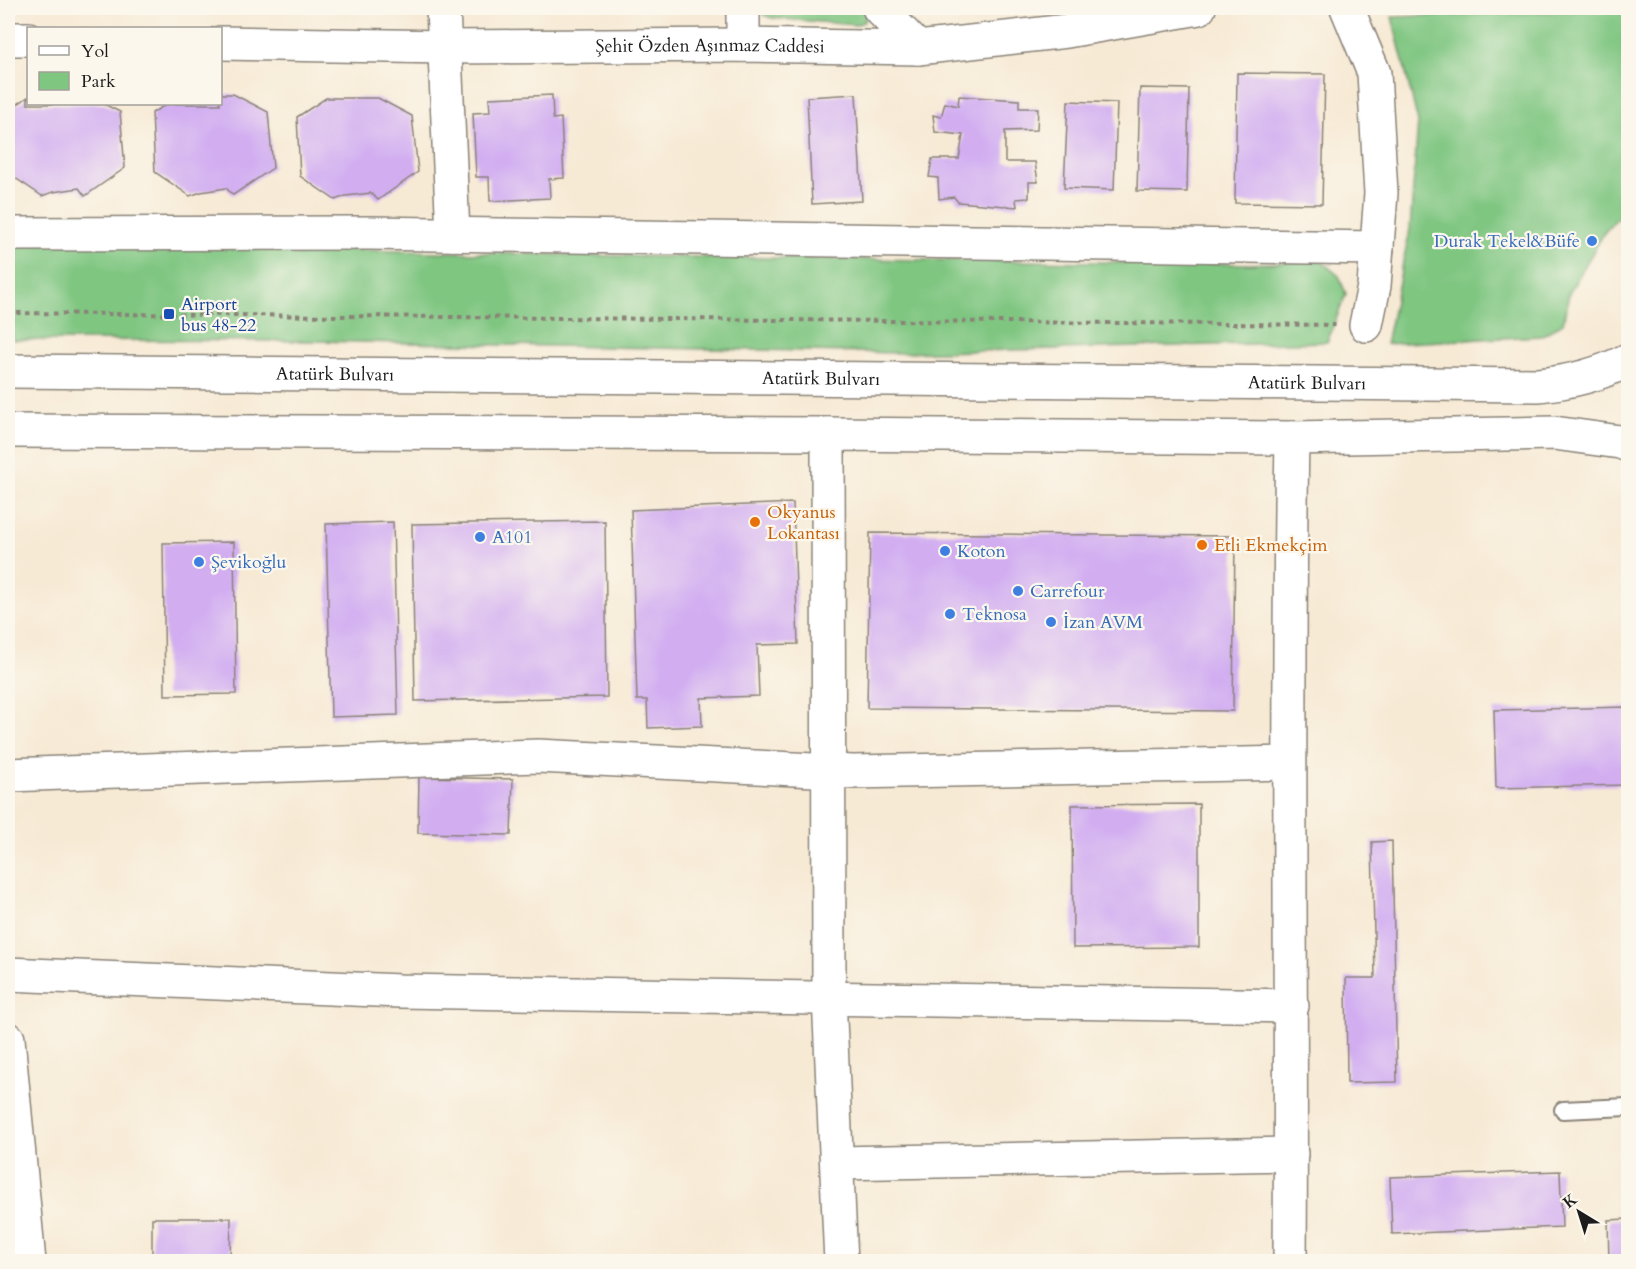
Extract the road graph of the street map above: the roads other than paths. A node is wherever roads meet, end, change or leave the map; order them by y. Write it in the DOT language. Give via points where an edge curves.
graph roads {
  1 [pos="443,8"];
  2 [pos="743,8"];
  3 [pos="879,8"];
  4 [pos="1090,8"];
  5 [pos="1199,8"];
  6 [pos="1347,8"];
  7 [pos="1067,31"];
  8 [pos="8,39"];
  9 [pos="27,39"];
  10 [pos="222,43"];
  11 [pos="742,45"];
  12 [pos="446,47"];
  13 [pos="918,48"];
  14 [pos="8,234"];
  15 [pos="453,234"];
  16 [pos="1377,248"];
  17 [pos="1366,325"];
  18 [pos="1629,360"];
  19 [pos="8,371"];
  20 [pos="8,431"];
  21 [pos="828,434"];
  22 [pos="1292,438"];
  23 [pos="1629,445"];
  24 [pos="1288,763"];
  25 [pos="828,771"];
  26 [pos="8,775"];
  27 [pos="8,974"];
  28 [pos="829,997"];
  29 [pos="1292,1006"];
  30 [pos="8,1039"];
  31 [pos="1629,1107"];
  32 [pos="1563,1110"];
  33 [pos="1291,1154"];
  34 [pos="837,1163"];
  35 [pos="28,1262"];
  36 [pos="841,1262"];
  37 [pos="1290,1262"];
  1 -- 12 [label="street"];
  2 -- 11 [label="street"];
  3 -- 13 [label="street"];
  4 -- 7 [label="street"];
  5 -- 7 [label="street, Şehit Özden Aşınmaz Caddesi"];
  6 -- 16 [label="street" via="1374,73 1381,192"];
  7 -- 13 [label="street, Şehit Özden Aşınmaz Caddesi"];
  8 -- 9 [label="street"];
  10 -- 12 [label="street, Şehit Özden Aşınmaz Caddesi"];
  11 -- 12 [label="street, Şehit Özden Aşınmaz Caddesi"];
  11 -- 13 [label="street, Şehit Özden Aşınmaz Caddesi"];
  12 -- 15 [label="street"];
  14 -- 15 [label="street"];
  15 -- 16 [label="street"];
  16 -- 17 [label="street"];
  18 -- 19 [label="street, Atatürk Bulvarı" via="1605,372 1538,385"];
  20 -- 21 [label="street"];
  21 -- 22 [label="street"];
  21 -- 25 [label="street"];
  22 -- 23 [label="street" via="1554,434"];
  22 -- 24 [label="street"];
  24 -- 25 [label="street"];
  24 -- 29 [label="street"];
  25 -- 26 [label="street" via="538,756"];
  25 -- 28 [label="street"];
  27 -- 28 [label="street" via="400,991"];
  28 -- 29 [label="street"];
  28 -- 34 [label="street"];
  29 -- 33 [label="street"];
  30 -- 35 [label="street"];
  31 -- 32 [label="lane"];
  33 -- 34 [label="street"];
  33 -- 37 [label="street"];
  34 -- 36 [label="street"];
}
